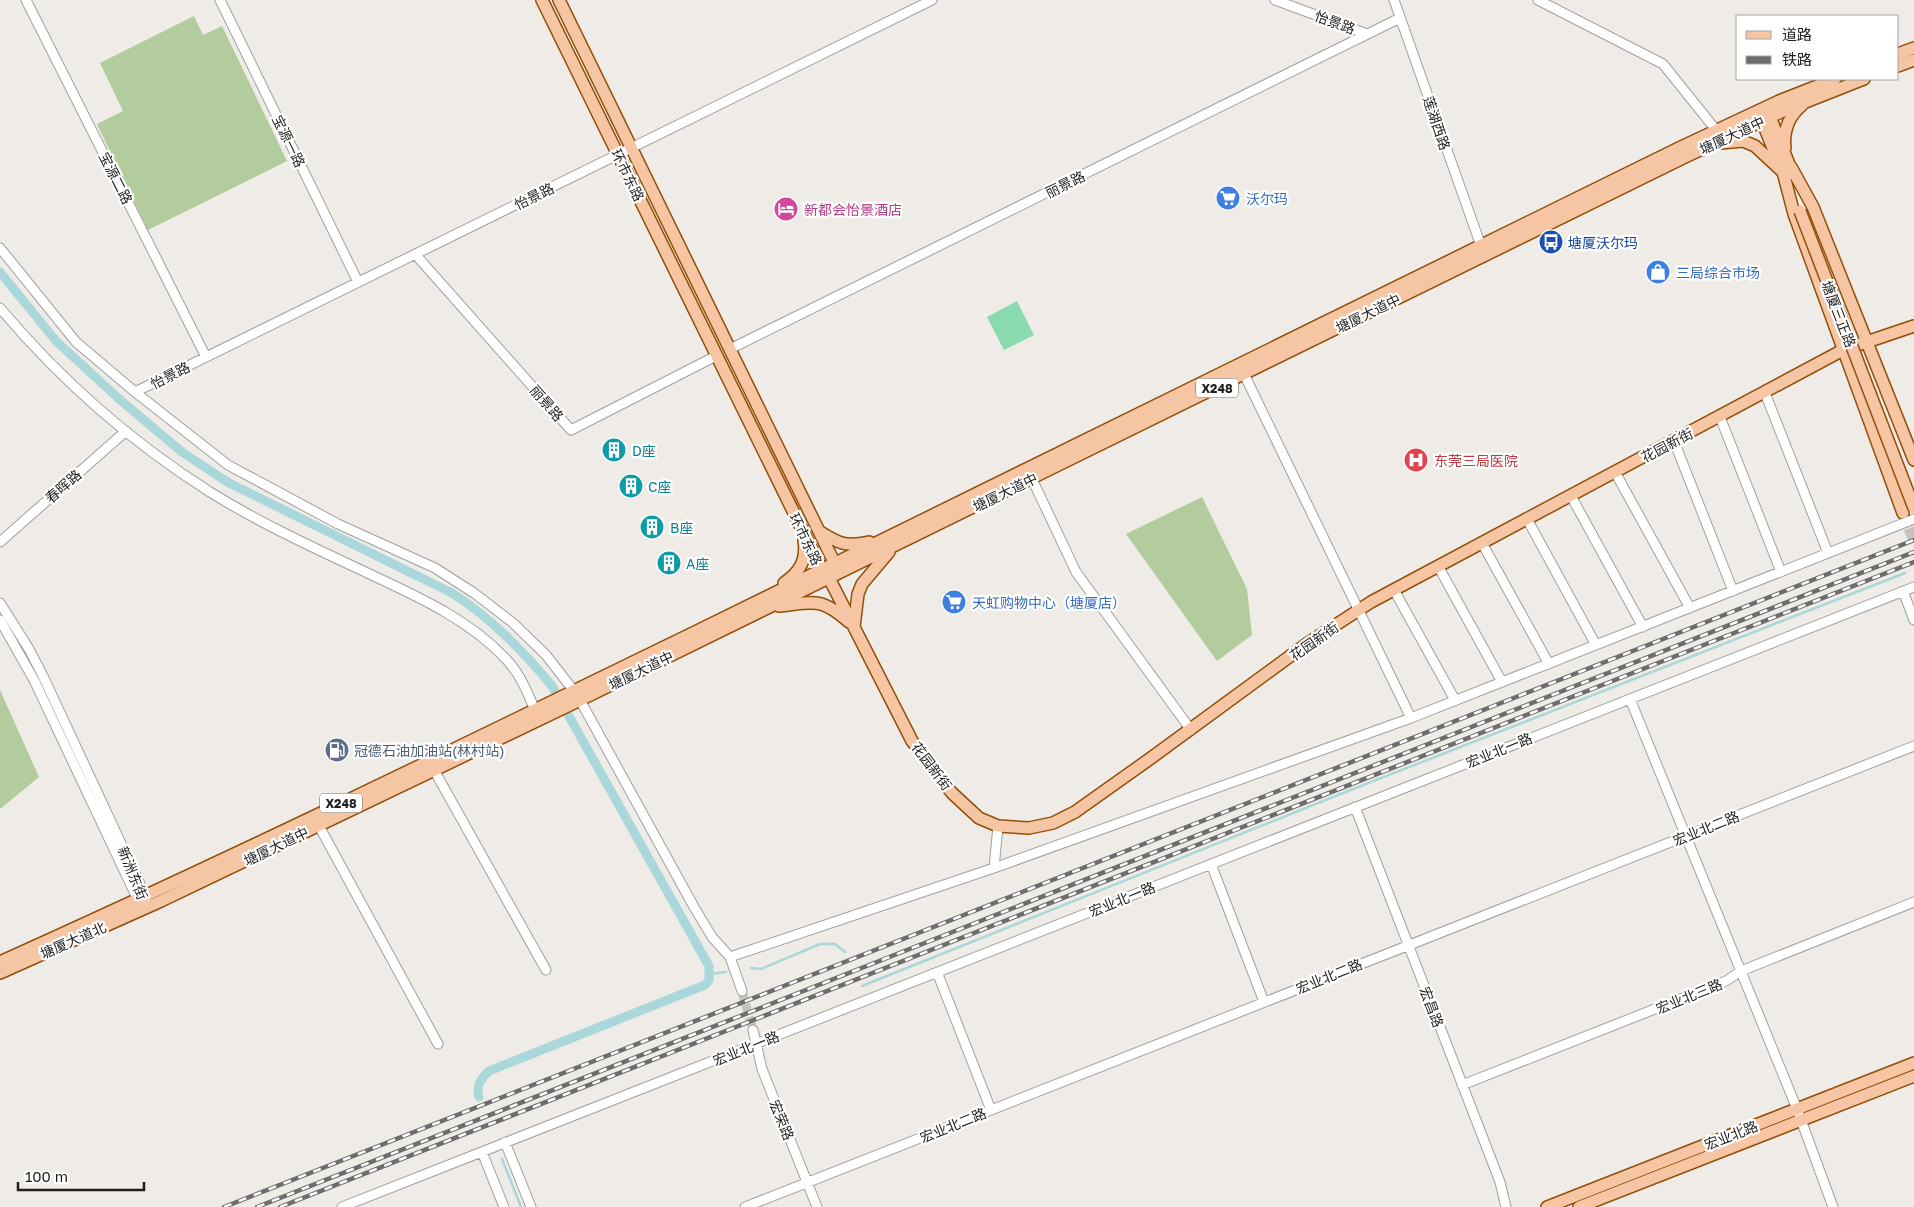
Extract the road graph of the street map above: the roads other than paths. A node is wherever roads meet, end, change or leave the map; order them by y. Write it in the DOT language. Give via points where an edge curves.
graph roads {
  1 [pos="26,0"];
  2 [pos="220,0"];
  3 [pos="542,0"];
  4 [pos="559,0"];
  5 [pos="932,0"];
  6 [pos="1275,0"];
  7 [pos="1394,0"];
  8 [pos="1538,0"];
  9 [pos="1400,18"];
  10 [pos="1367,34"];
  11 [pos="1914,48"];
  12 [pos="1899,54"];
  13 [pos="1914,60"];
  14 [pos="1899,66"];
  15 [pos="1832,80"];
  16 [pos="1861,80"];
  17 [pos="1807,101"];
  18 [pos="1766,119"];
  19 [pos="1716,130"];
  20 [pos="1709,146"];
  21 [pos="632,149"];
  22 [pos="618,155"];
  23 [pos="1787,165"];
  24 [pos="1803,210"];
  25 [pos="1481,246"];
  26 [pos="0,248"];
  27 [pos="415,254"];
  28 [pos="358,282"];
  29 [pos="0,308"];
  30 [pos="1914,326"];
  31 [pos="1866,342"];
  32 [pos="730,349"];
  33 [pos="1843,350"];
  34 [pos="716,356"];
  35 [pos="206,357"];
  36 [pos="1244,374"];
  37 [pos="135,392"];
  38 [pos="1765,393"];
  39 [pos="1720,417"];
  40 [pos="126,431"];
  41 [pos="1674,441"];
  42 [pos="1914,460"];
  43 [pos="1615,472"];
  44 [pos="1032,478"];
  45 [pos="1914,488"];
  46 [pos="1571,496"];
  47 [pos="1909,511"];
  48 [pos="1914,519"];
  49 [pos="1527,520"];
  50 [pos="802,531"];
  51 [pos="819,532"];
  52 [pos="0,542"];
  53 [pos="892,542"];
  54 [pos="1482,543"];
  55 [pos="1828,553"];
  56 [pos="835,564"];
  57 [pos="1438,566"];
  58 [pos="1781,572"];
  59 [pos="826,574"];
  60 [pos="1914,587"];
  61 [pos="1394,590"];
  62 [pos="1733,591"];
  63 [pos="1903,592"];
  64 [pos="769,602"];
  65 [pos="0,603"];
  66 [pos="1690,608"];
  67 [pos="1359,610"];
  68 [pos="0,620"];
  69 [pos="1914,620"];
  70 [pos="854,627"];
  71 [pos="1643,627"];
  72 [pos="1596,645"];
  73 [pos="1549,664"];
  74 [pos="1502,682"];
  75 [pos="573,697"];
  76 [pos="1630,699"];
  77 [pos="1455,700"];
  78 [pos="542,710"];
  79 [pos="1411,718"];
  80 [pos="1191,730"];
  81 [pos="1914,746"];
  82 [pos="434,770"];
  83 [pos="1355,807"];
  84 [pos="318,826"];
  85 [pos="998,826"];
  86 [pos="1686,836"];
  87 [pos="1211,864"];
  88 [pos="994,868"];
  89 [pos="144,901"];
  90 [pos="1914,902"];
  91 [pos="1408,945"];
  92 [pos="730,957"];
  93 [pos="0,962"];
  94 [pos="546,970"];
  95 [pos="1741,971"];
  96 [pos="937,972"];
  97 [pos="0,973"];
  98 [pos="742,991"];
  99 [pos="1264,1002"];
  100 [pos="753,1030"];
  101 [pos="438,1044"];
  102 [pos="756,1044"];
  103 [pos="1914,1063"];
  104 [pos="1914,1076"];
  105 [pos="1462,1085"];
  106 [pos="991,1110"];
  107 [pos="1798,1114"];
  108 [pos="505,1142"];
  109 [pos="482,1152"];
  110 [pos="807,1182"];
  111 [pos="342,1207"];
  112 [pos="504,1207"];
  113 [pos="531,1207"];
  114 [pos="745,1207"];
  115 [pos="817,1207"];
  116 [pos="1506,1207"];
  117 [pos="1547,1207"];
  118 [pos="1579,1207"];
  119 [pos="1833,1207"];
  1 -- 35 [label="street, 宝源二路"];
  2 -- 28 [label="street, 宝源一路"];
  3 -- 22 [label="main road, 环市东路"];
  4 -- 21 [label="main road, 环市东路"];
  5 -- 21 [label="street, 怡景路"];
  6 -- 10 [label="street, 怡景路"];
  7 -- 9 [label="street, 莲湖西路"];
  8 -- 19 [label="street" via="1662,64"];
  9 -- 10 [label="street, 丽景路"];
  9 -- 25 [label="street, 莲湖西路"];
  10 -- 32 [label="street, 丽景路"];
  11 -- 12 [label="main road"];
  13 -- 14 [label="main road"];
  15 -- 19 [label="main road, 塘厦大道中 / X248"];
  16 -- 17 [label="main road, 塘厦大道中 / X248"];
  17 -- 18 [label="main road, 塘厦大道中 / X248"];
  17 -- 23 [label="main road" via="1795,110 1786,130"];
  18 -- 20 [label="main road, 塘厦大道中 / X248"];
  18 -- 23 [label="main road, 塘厦三正路"];
  19 -- 25 [label="main road, 塘厦大道中 / X248"];
  20 -- 23 [label="main road" via="1743,141"];
  20 -- 36 [label="main road, 塘厦大道中 / X248"];
  21 -- 22 [label="street, 怡景路"];
  21 -- 32 [label="main road, 环市东路"];
  22 -- 27 [label="street, 怡景路"];
  22 -- 34 [label="main road, 环市东路"];
  23 -- 24 [label="main road, 塘厦三正路"];
  23 -- 31 [label="main road" via="1813,207"];
  23 -- 33 [label="main road" via="1794,214"];
  24 -- 45 [label="main road, 塘厦三正路"];
  24 -- 47 [label="main road, 塘厦三正路, bridge"];
  25 -- 53 [label="main road, 塘厦大道中 / X248"];
  26 -- 37 [label="street" via="76,342"];
  27 -- 28 [label="street, 怡景路"];
  27 -- 34 [label="street, 丽景路" via="571,430"];
  28 -- 35 [label="street, 怡景路"];
  29 -- 40 [label="street" via="60,374"];
  30 -- 31 [label="main road, 花园新街"];
  31 -- 33 [label="main road, 花园新街"];
  31 -- 42 [label="main road"];
  32 -- 51 [label="main road, 环市东路"];
  33 -- 38 [label="main road, 花园新街"];
  33 -- 47 [label="main road"];
  34 -- 50 [label="main road, 环市东路"];
  35 -- 37 [label="street, 怡景路"];
  36 -- 44 [label="main road, 塘厦大道中 / X248"];
  36 -- 67 [label="street"];
  37 -- 75 [label="street" via="228,465 338,524 435,568 474,593 513,622 546,655"];
  38 -- 39 [label="main road, 花园新街"];
  38 -- 55 [label="street"];
  39 -- 41 [label="main road, 花园新街"];
  39 -- 58 [label="street"];
  40 -- 52 [label="street, 春晖路"];
  40 -- 78 [label="street" via="211,492 456,619 506,658"];
  41 -- 43 [label="main road, 花园新街"];
  41 -- 62 [label="street"];
  43 -- 46 [label="main road, 花园新街"];
  43 -- 66 [label="street"];
  44 -- 53 [label="main road, 塘厦大道中 / X248"];
  44 -- 80 [label="street" via="1076,572"];
  46 -- 49 [label="main road, 花园新街"];
  46 -- 71 [label="street"];
  48 -- 55 [label="street"];
  49 -- 54 [label="main road, 花园新街"];
  49 -- 72 [label="street"];
  50 -- 59 [label="main road, 环市东路"];
  50 -- 64 [label="main road" via="805,551 801,567"];
  51 -- 53 [label="main road" via="838,543 851,545"];
  51 -- 56 [label="main road, 环市东路"];
  53 -- 56 [label="main road, 塘厦大道中 / X248"];
  53 -- 59 [label="main road, 塘厦大道中 / X248"];
  53 -- 70 [label="main road" via="862,584"];
  54 -- 57 [label="main road, 花园新街"];
  54 -- 73 [label="street"];
  55 -- 58 [label="street"];
  56 -- 59 [label="main road, 塘厦大道中 / X248"];
  57 -- 61 [label="main road, 花园新街"];
  57 -- 74 [label="street"];
  58 -- 62 [label="street"];
  59 -- 64 [label="main road, 塘厦大道中 / X248"];
  59 -- 70 [label="main road, 花园新街"];
  60 -- 63 [label="street, 宏业北一路"];
  61 -- 67 [label="main road, 花园新街"];
  61 -- 77 [label="street"];
  62 -- 66 [label="street"];
  63 -- 69 [label="street"];
  63 -- 76 [label="street, 宏业北一路"];
  64 -- 70 [label="main road" via="819,603 831,607"];
  64 -- 75 [label="main road, 塘厦大道中 / X248"];
  65 -- 89 [label="street, 新洲东街" via="43,676"];
  66 -- 71 [label="street"];
  67 -- 79 [label="street"];
  67 -- 80 [label="main road, 花园新街"];
  68 -- 89 [label="street, 新洲东街" via="34,680"];
  70 -- 85 [label="main road, 花园新街" via="912,741 952,793 979,818"];
  71 -- 72 [label="street"];
  72 -- 73 [label="street"];
  73 -- 74 [label="street"];
  74 -- 77 [label="street"];
  75 -- 78 [label="main road, 塘厦大道中 / X248"];
  75 -- 92 [label="street" via="712,937"];
  76 -- 83 [label="street, 宏业北一路"];
  76 -- 86 [label="street"];
  77 -- 79 [label="street"];
  78 -- 82 [label="main road, 塘厦大道中 / X248"];
  78 -- 89 [label="main road, 塘厦大道中 / X248"];
  79 -- 88 [label="street"];
  80 -- 85 [label="main road, 花园新街" via="1075,812 1053,823 1029,828"];
  81 -- 86 [label="street, 宏业北二路"];
  82 -- 84 [label="main road, 塘厦大道中 / X248"];
  82 -- 94 [label="street"];
  83 -- 87 [label="street, 宏业北一路"];
  83 -- 91 [label="street, 宏昌路"];
  84 -- 89 [label="main road, 塘厦大道中 / X248"];
  84 -- 101 [label="street"];
  85 -- 88 [label="street"];
  86 -- 91 [label="street, 宏业北二路"];
  86 -- 95 [label="street"];
  87 -- 96 [label="street, 宏业北一路"];
  87 -- 99 [label="street"];
  88 -- 92 [label="street"];
  89 -- 93 [label="main road, 塘厦大道北 / X248"];
  89 -- 97 [label="main road, 塘厦大道北 / X248"];
  90 -- 95 [label="street, 宏业北三路"];
  91 -- 99 [label="street, 宏业北二路"];
  91 -- 105 [label="street, 宏昌路"];
  92 -- 98 [label="street"];
  95 -- 105 [label="street, 宏业北三路" via="1726,981"];
  95 -- 107 [label="street"];
  96 -- 102 [label="street, 宏业北一路"];
  96 -- 106 [label="street"];
  99 -- 106 [label="street, 宏业北二路"];
  100 -- 102 [label="street, 宏荣路"];
  102 -- 108 [label="street, 宏业北一路"];
  102 -- 110 [label="street, 宏荣路" via="762,1070"];
  103 -- 107 [label="main road, 宏业北路"];
  104 -- 107 [label="main road, 宏业北路"];
  105 -- 116 [label="street, 宏昌路" via="1500,1182"];
  106 -- 110 [label="street, 宏业北二路"];
  107 -- 117 [label="main road, 宏业北路"];
  107 -- 118 [label="main road, 宏业北路"];
  107 -- 119 [label="street"];
  108 -- 109 [label="street, 宏业北一路"];
  108 -- 113 [label="street"];
  109 -- 111 [label="street, 宏业北一路"];
  109 -- 112 [label="street"];
  110 -- 114 [label="street, 宏业北二路"];
  110 -- 115 [label="street, 宏荣路"];
}
